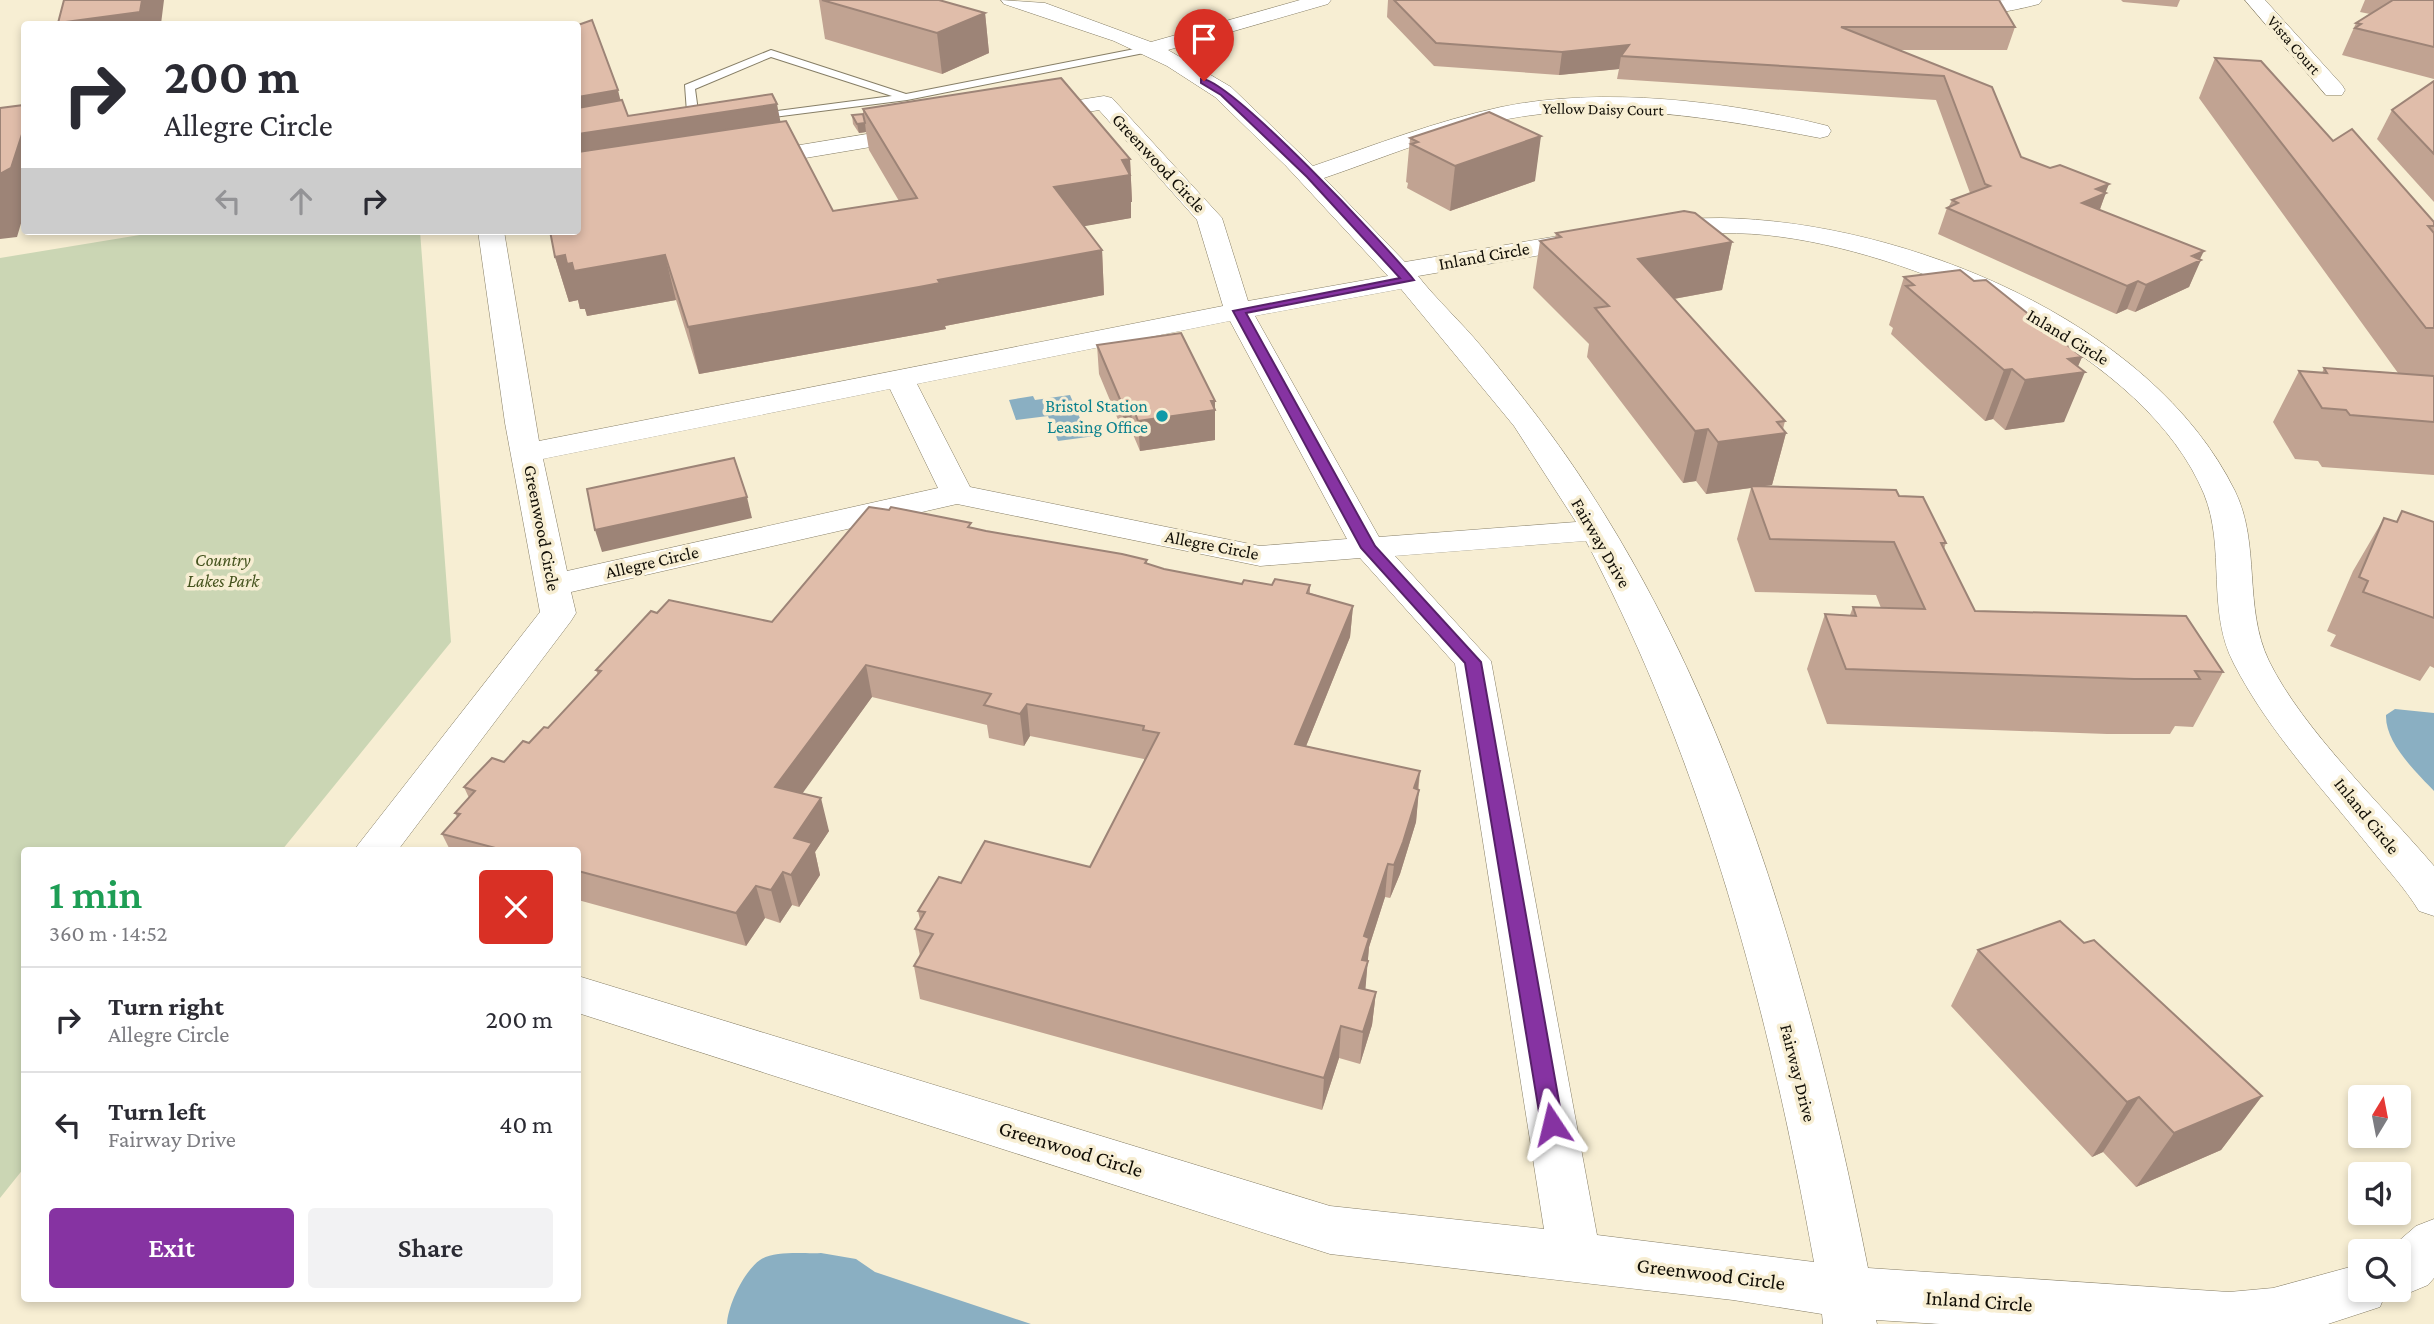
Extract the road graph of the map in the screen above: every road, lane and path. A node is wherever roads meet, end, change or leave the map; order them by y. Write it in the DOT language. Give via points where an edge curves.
graph roads {
  1 [pos="1011,0"];
  2 [pos="1321,0"];
  3 [pos="2032,0"];
  4 [pos="2255,0"];
  5 [pos="1933,7"];
  6 [pos="1150,50"];
  7 [pos="2334,90"];
  8 [pos="907,97"];
  9 [pos="1009,118"];
  10 [pos="747,119"];
  11 [pos="708,125"];
  12 [pos="942,129"];
  13 [pos="1820,131"];
  14 [pos="726,164"];
  15 [pos="1310,175"];
  16 [pos="492,235"];
  17 [pos="1404,276"];
  18 [pos="1238,311"];
  19 [pos="900,379"];
  20 [pos="528,453"];
  21 [pos="957,494"];
  22 [pos="1597,530"];
  23 [pos="1368,548"];
  24 [pos="553,585"];
  25 [pos="377,847"];
  26 [pos="2434,899"];
  27 [pos="581,996"];
  28 [pos="2434,1243"];
  29 [pos="1575,1259"];
  30 [pos="2411,1265"];
  31 [pos="2348,1293"];
  32 [pos="1848,1308"];
  33 [pos="2195,1320"];
  1 -- 6 [label="street, Fairway Drive" via="1087,23"];
  2 -- 6 [label="street"];
  3 -- 5 [label="street" via="1996,8"];
  4 -- 7 [label="street, Vista Court"];
  6 -- 8 [label="lane"];
  6 -- 15 [label="street, Fairway Drive" via="1224,93"];
  8 -- 10 [label="lane"];
  8 -- 11 [label="lane" via="771,53 689,86 688,127"];
  9 -- 18 [label="street, Greenwood Circle" via="1104,103 1209,218"];
  12 -- 14 [label="street"];
  13 -- 15 [label="street, Yellow Daisy Court" via="1728,114 1545,107 1492,116"];
  15 -- 17 [label="street, Fairway Drive"];
  16 -- 20 [label="street, Greenwood Circle"];
  17 -- 18 [label="street"];
  17 -- 22 [label="street, Fairway Drive" via="1488,372"];
  17 -- 26 [label="street, Inland Circle" via="1626,232 1746,225 1853,244 1987,291 2045,320 2126,373 2192,443 2223,500 2236,623 2251,661 2284,713"];
  18 -- 19 [label="street"];
  18 -- 23 [label="street, Greenwood Circle"];
  19 -- 20 [label="street"];
  19 -- 21 [label="street"];
  20 -- 24 [label="street, Greenwood Circle"];
  21 -- 23 [label="street, Allegre Circle" via="1261,556"];
  21 -- 24 [label="street, Allegre Circle"];
  22 -- 23 [label="street, Allegre Circle"];
  22 -- 32 [label="street, Fairway Drive" via="1648,628 1715,787 1800,1074"];
  23 -- 29 [label="street, Greenwood Circle" via="1473,662"];
  24 -- 25 [label="street, Greenwood Circle" via="558,613"];
  27 -- 29 [label="street, Greenwood Circle" via="1331,1230"];
  28 -- 30 [label="street"];
  29 -- 32 [label="street, Greenwood Circle" via="1733,1275"];
  31 -- 33 [label="street, Inland Circle" via="2273,1314"];
  32 -- 33 [label="street, Inland Circle"];
}
